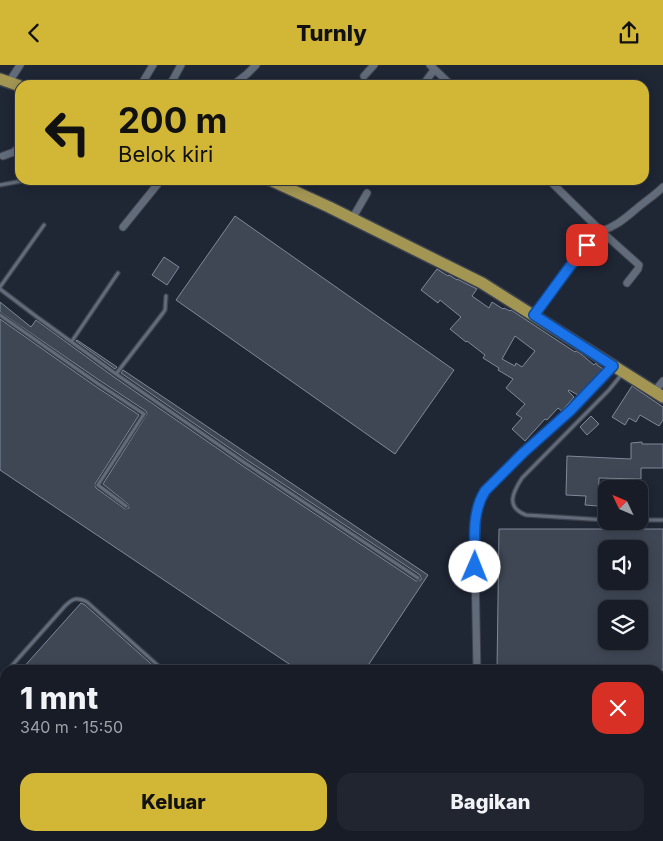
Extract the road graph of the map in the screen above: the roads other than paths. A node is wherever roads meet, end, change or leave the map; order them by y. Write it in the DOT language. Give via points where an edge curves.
graph roads {
  1 [pos="20,65"];
  2 [pos="153,65"];
  3 [pos="181,65"];
  4 [pos="256,65"];
  5 [pos="374,65"];
  6 [pos="432,67"];
  7 [pos="364,76"];
  8 [pos="144,80"];
  9 [pos="173,80"];
  10 [pos="240,80"];
  11 [pos="426,80"];
  12 [pos="445,80"];
  13 [pos="10,82"];
  14 [pos="15,151"];
  15 [pos="3,156"];
  16 [pos="15,182"];
  17 [pos="0,185"];
  18 [pos="157,185"];
  19 [pos="281,185"];
  20 [pos="555,185"];
  21 [pos="663,187"];
  22 [pos="367,193"];
  23 [pos="352,219"];
  24 [pos="44,225"];
  25 [pos="123,227"];
  26 [pos="601,231"];
  27 [pos="118,273"];
  28 [pos="627,283"];
  29 [pos="0,288"];
  30 [pos="166,296"];
  31 [pos="0,315"];
  32 [pos="534,315"];
  33 [pos="72,341"];
  34 [pos="613,366"];
  35 [pos="624,372"];
  36 [pos="116,374"];
  37 [pos="663,381"];
  38 [pos="659,395"];
  39 [pos="126,506"];
  40 [pos="598,519"];
  41 [pos="648,520"];
  42 [pos="663,520"];
  43 [pos="418,578"];
  44 [pos="12,665"];
  45 [pos="157,665"];
  46 [pos="477,665"];
  1 -- 13 [label="street"];
  2 -- 8 [label="street"];
  3 -- 9 [label="street"];
  4 -- 10 [label="street"];
  5 -- 7 [label="street"];
  6 -- 11 [label="street"];
  6 -- 12 [label="street"];
  14 -- 15 [label="street"];
  16 -- 17 [label="lane"];
  18 -- 25 [label="street"];
  19 -- 23 [label="main road"];
  20 -- 26 [label="street"];
  21 -- 26 [label="street" via="618,224"];
  22 -- 23 [label="street"];
  23 -- 32 [label="main road" via="482,283"];
  24 -- 29 [label="lane"];
  26 -- 28 [label="street" via="639,265"];
  26 -- 32 [label="street" via="573,261"];
  27 -- 33 [label="lane"];
  29 -- 33 [label="lane"];
  30 -- 36 [label="lane" via="165,310"];
  31 -- 39 [label="lane" via="144,414 98,485"];
  32 -- 34 [label="main road"];
  33 -- 36 [label="lane"];
  34 -- 35 [label="main road"];
  34 -- 46 [label="street" via="490,485 481,498 476,526"];
  35 -- 38 [label="main road"];
  35 -- 40 [label="lane" via="522,478 512,502 514,508 526,515"];
  36 -- 43 [label="lane"];
  37 -- 38 [label="street"];
  41 -- 42 [label="lane"];
  44 -- 45 [label="lane" via="65,606 77,599 87,602"];
}
